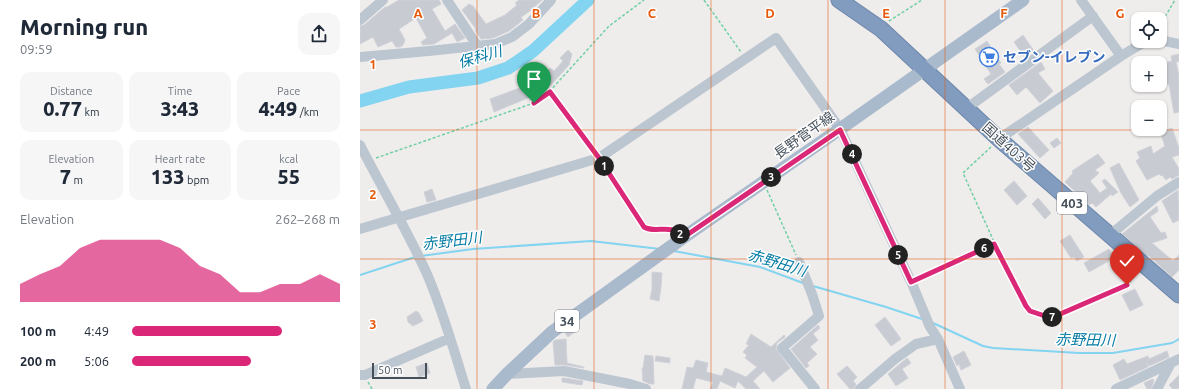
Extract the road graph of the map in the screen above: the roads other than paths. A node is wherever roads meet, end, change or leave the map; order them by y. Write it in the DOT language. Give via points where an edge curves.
graph roads {
  1 [pos="383,0"];
  2 [pos="447,0"];
  3 [pos="551,0"];
  4 [pos="839,0"];
  5 [pos="1023,0"];
  6 [pos="1081,0"];
  7 [pos="1093,16"];
  8 [pos="360,20"];
  9 [pos="1167,41"];
  10 [pos="1179,44"];
  11 [pos="478,47"];
  12 [pos="1134,48"];
  13 [pos="1121,56"];
  14 [pos="360,57"];
  15 [pos="925,69"];
  16 [pos="967,108"];
  17 [pos="840,130"];
  18 [pos="999,140"];
  19 [pos="360,145"];
  20 [pos="1179,182"];
  21 [pos="399,217"];
  22 [pos="360,229"];
  23 [pos="1110,236"];
  24 [pos="799,262"];
  25 [pos="1179,296"];
  26 [pos="450,338"];
  27 [pos="938,339"];
  28 [pos="1175,361"];
  29 [pos="507,374"];
  30 [pos="360,375"];
  31 [pos="466,389"];
  32 [pos="493,389"];
  33 [pos="646,389"];
  34 [pos="815,389"];
  35 [pos="860,389"];
  36 [pos="960,389"];
  37 [pos="1116,389"];
  38 [pos="1158,389"];
  1 -- 8 [label="street"];
  2 -- 11 [label="street"];
  3 -- 11 [label="street" via="529,24 512,37"];
  4 -- 15 [label="highway, 国道403号 / 403" via="881,29"];
  5 -- 15 [label="main road, 長野菅平線 / 34"];
  6 -- 7 [label="street"];
  7 -- 13 [label="street"];
  7 -- 16 [label="street"];
  9 -- 10 [label="street"];
  11 -- 14 [label="street"];
  12 -- 13 [label="street"];
  13 -- 18 [label="street"];
  15 -- 16 [label="highway, 国道403号 / 403"];
  15 -- 17 [label="main road, 長野菅平線 / 34"];
  16 -- 18 [label="highway, 国道403号 / 403"];
  17 -- 21 [label="street" via="776,38 599,158"];
  17 -- 27 [label="street" via="930,327"];
  17 -- 29 [label="main road, 長野菅平線 / 34" via="552,332"];
  18 -- 23 [label="highway, 国道403号 / 403"];
  19 -- 21 [label="street"];
  20 -- 23 [label="street" via="1157,196"];
  21 -- 22 [label="street"];
  21 -- 26 [label="street" via="427,275"];
  23 -- 25 [label="highway, 国道403号 / 403"];
  24 -- 34 [label="street" via="819,316 782,348"];
  26 -- 30 [label="street"];
  26 -- 31 [label="street"];
  27 -- 35 [label="street" via="916,344"];
  27 -- 36 [label="street"];
  28 -- 37 [label="street"];
  28 -- 38 [label="street"];
  29 -- 32 [label="main road, 長野菅平線 / 34"];
  29 -- 33 [label="street" via="564,372"];
}
